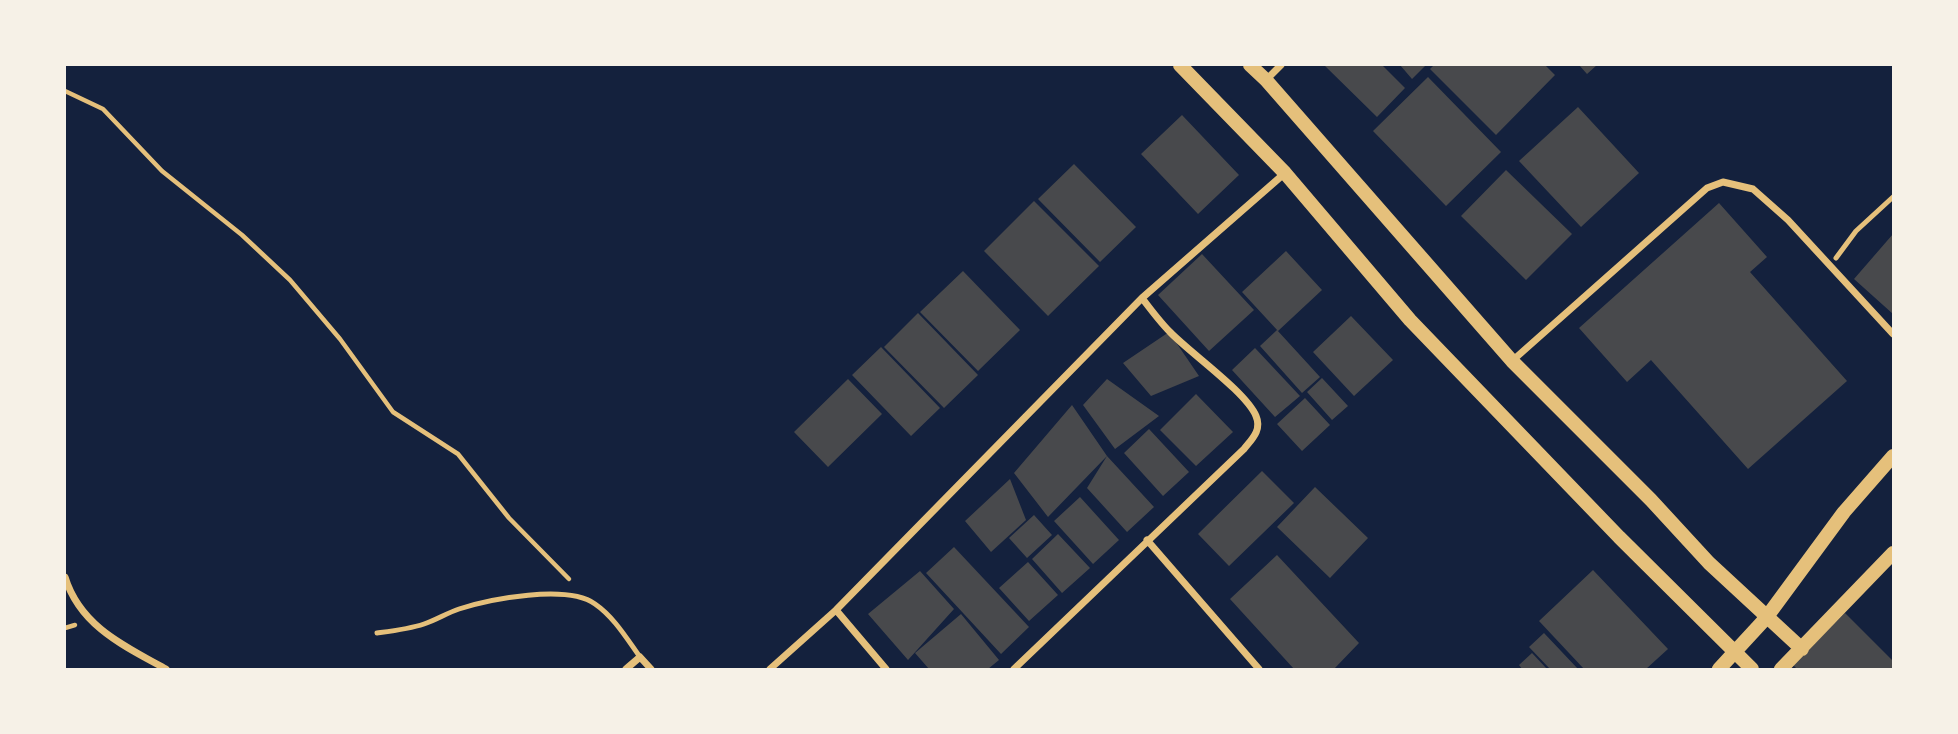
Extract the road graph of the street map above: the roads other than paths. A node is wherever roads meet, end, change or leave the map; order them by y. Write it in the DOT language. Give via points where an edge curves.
graph roads {
  1 [pos="1180,65"];
  2 [pos="1250,65"];
  3 [pos="1281,65"];
  4 [pos="1266,80"];
  5 [pos="1285,173"];
  6 [pos="1893,197"];
  7 [pos="1836,258"];
  8 [pos="1142,298"];
  9 [pos="1893,334"];
  10 [pos="1511,361"];
  11 [pos="1893,456"];
  12 [pos="1147,540"];
  13 [pos="1893,553"];
  14 [pos="65,577"];
  15 [pos="836,610"];
  16 [pos="1766,618"];
  17 [pos="377,633"];
  18 [pos="1802,649"];
  19 [pos="1733,652"];
  20 [pos="640,657"];
  21 [pos="166,669"];
  22 [pos="626,669"];
  23 [pos="651,669"];
  24 [pos="770,669"];
  25 [pos="886,669"];
  26 [pos="1014,669"];
  27 [pos="1259,669"];
  28 [pos="1719,669"];
  29 [pos="1752,669"];
  30 [pos="1781,669"];
  1 -- 5 [label="main road"];
  2 -- 4 [label="main road"];
  3 -- 4 [label="street"];
  4 -- 10 [label="main road"];
  5 -- 8 [label="street"];
  5 -- 19 [label="main road" via="1410,320"];
  6 -- 7 [label="lane" via="1856,231"];
  8 -- 12 [label="street" via="1169,332 1245,399 1258,429 1244,449"];
  8 -- 15 [label="street"];
  9 -- 10 [label="street" via="1788,219 1754,189 1723,182 1707,188"];
  10 -- 16 [label="main road"];
  11 -- 16 [label="main road" via="1844,512"];
  12 -- 26 [label="street"];
  12 -- 27 [label="street"];
  13 -- 18 [label="main road"];
  14 -- 21 [label="street" via="70,594 108,637"];
  15 -- 24 [label="street"];
  15 -- 25 [label="street"];
  16 -- 18 [label="main road"];
  16 -- 19 [label="main road"];
  17 -- 20 [label="lane" via="423,625 492,600 540,594 576,596 606,612"];
  18 -- 30 [label="main road"];
  19 -- 28 [label="main road"];
  19 -- 29 [label="main road"];
  20 -- 22 [label="street"];
  20 -- 23 [label="street"];
}
